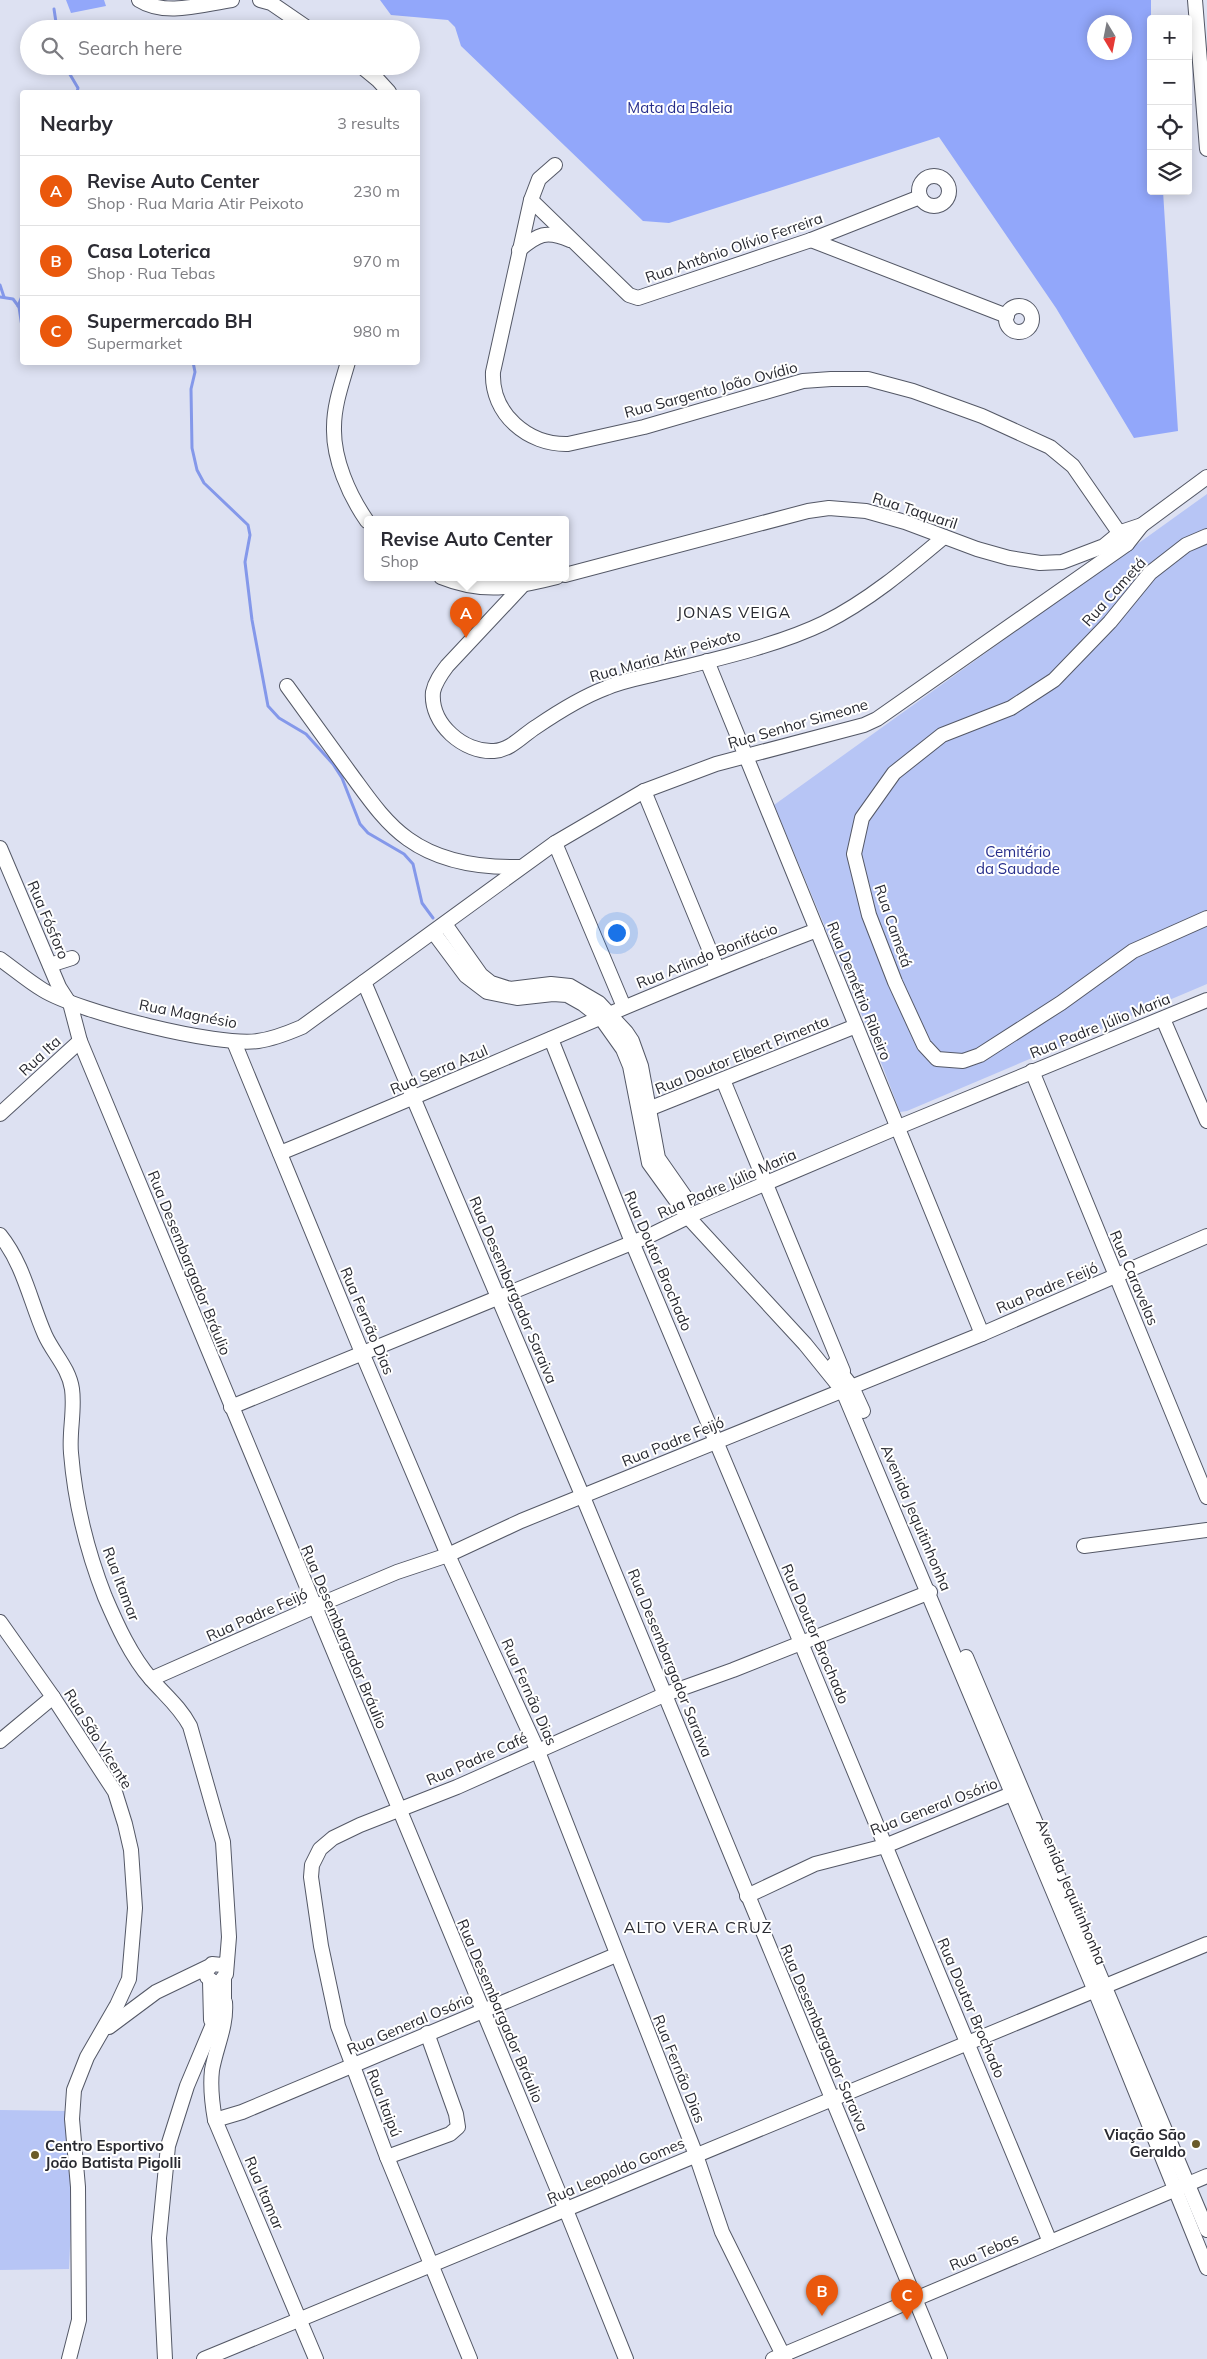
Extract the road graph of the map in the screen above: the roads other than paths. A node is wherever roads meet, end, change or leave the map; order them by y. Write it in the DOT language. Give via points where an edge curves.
graph roads {
  1 [pos="139,0"];
  2 [pos="232,0"];
  3 [pos="260,0"];
  4 [pos="1196,0"];
  5 [pos="296,20"];
  6 [pos="372,75"];
  7 [pos="387,90"];
  8 [pos="1207,149"];
  9 [pos="555,165"];
  10 [pos="920,196"];
  11 [pos="531,200"];
  12 [pos="811,240"];
  13 [pos="576,242"];
  14 [pos="519,250"];
  15 [pos="1007,316"];
  16 [pos="347,365"];
  17 [pos="1207,477"];
  18 [pos="364,516"];
  19 [pos="1207,536"];
  20 [pos="944,538"];
  21 [pos="1124,538"];
  22 [pos="569,574"];
  23 [pos="453,581"];
  24 [pos="541,581"];
  25 [pos="522,586"];
  26 [pos="707,661"];
  27 [pos="287,686"];
  28 [pos="744,756"];
  29 [pos="644,791"];
  30 [pos="555,844"];
  31 [pos="0,848"];
  32 [pos="521,867"];
  33 [pos="1207,918"];
  34 [pos="439,928"];
  35 [pos="817,930"];
  36 [pos="72,958"];
  37 [pos="0,959"];
  38 [pos="50,965"];
  39 [pos="717,968"];
  40 [pos="364,982"];
  41 [pos="1207,1000"];
  42 [pos="70,1003"];
  43 [pos="624,1008"];
  44 [pos="606,1016"];
  45 [pos="1163,1019"];
  46 [pos="856,1026"];
  47 [pos="551,1039"];
  48 [pos="80,1041"];
  49 [pos="234,1042"];
  50 [pos="1032,1071"];
  51 [pos="723,1080"];
  52 [pos="412,1099"];
  53 [pos="644,1111"];
  54 [pos="0,1114"];
  55 [pos="1207,1121"];
  56 [pos="896,1128"];
  57 [pos="280,1153"];
  58 [pos="765,1184"];
  59 [pos="692,1215"];
  60 [pos="0,1235"];
  61 [pos="1207,1236"];
  62 [pos="632,1242"];
  63 [pos="1115,1276"];
  64 [pos="500,1298"];
  65 [pos="823,1326"];
  66 [pos="982,1334"];
  67 [pos="808,1340"];
  68 [pos="363,1355"];
  69 [pos="847,1385"];
  70 [pos="231,1408"];
  71 [pos="717,1442"];
  72 [pos="1204,1478"];
  73 [pos="583,1497"];
  74 [pos="1207,1497"];
  75 [pos="1207,1530"];
  76 [pos="1084,1546"];
  77 [pos="448,1555"];
  78 [pos="930,1592"];
  79 [pos="314,1607"];
  80 [pos="0,1622"];
  81 [pos="801,1643"];
  82 [pos="151,1679"];
  83 [pos="666,1694"];
  84 [pos="53,1697"];
  85 [pos="989,1725"];
  86 [pos="0,1741"];
  87 [pos="537,1750"];
  88 [pos="1017,1792"];
  89 [pos="398,1810"];
  90 [pos="886,1846"];
  91 [pos="320,1849"];
  92 [pos="747,1896"];
  93 [pos="1207,1944"];
  94 [pos="616,1955"];
  95 [pos="215,1973"];
  96 [pos="1100,1989"];
  97 [pos="224,1998"];
  98 [pos="482,2011"];
  99 [pos="211,2025"];
  100 [pos="103,2031"];
  101 [pos="427,2033"];
  102 [pos="222,2035"];
  103 [pos="968,2044"];
  104 [pos="353,2066"];
  105 [pos="833,2100"];
  106 [pos="215,2120"];
  107 [pos="696,2155"];
  108 [pos="387,2157"];
  109 [pos="1207,2176"];
  110 [pos="1188,2183"];
  111 [pos="1175,2189"];
  112 [pos="566,2210"];
  113 [pos="1207,2230"];
  114 [pos="1050,2242"];
  115 [pos="432,2265"];
  116 [pos="1207,2268"];
  117 [pos="915,2298"];
  118 [pos="300,2321"];
  119 [pos="781,2358"];
  120 [pos="69,2359"];
  121 [pos="165,2359"];
  122 [pos="204,2359"];
  123 [pos="316,2359"];
  124 [pos="470,2359"];
  125 [pos="626,2359"];
  126 [pos="940,2359"];
  1 -- 2 [label="street" via="160,8"];
  3 -- 5 [label="street" via="271,3"];
  4 -- 8 [label="street"];
  6 -- 7 [label="street"];
  9 -- 11 [label="street, Rua Sargento João Ovídio" via="539,179"];
  10 -- 12 [label="street, Rua Antônio Olívio Ferreira"];
  11 -- 13 [label="street, Rua Antônio Olívio Ferreira"];
  11 -- 14 [label="street, Rua Sargento João Ovídio"];
  12 -- 13 [label="street, Rua Antônio Olívio Ferreira" via="638,298 630,295"];
  12 -- 15 [label="street"];
  13 -- 14 [label="street" via="556,234 544,234"];
  14 -- 21 [label="street, Rua Sargento João Ovídio" via="493,381 502,409 528,436 568,444 644,427 803,381 868,379 982,416 1050,447 1073,466"];
  16 -- 18 [label="street" via="337,397 333,428 343,475"];
  17 -- 21 [label="street, Rua Taquaril"];
  19 -- 33 [label="street, Rua Cametá" via="1186,545 1150,573 1110,622 1054,680 1011,708 942,735 894,773 862,818 854,854 869,915 895,982 924,1045 936,1059 963,1060 980,1055 1061,1003 1133,951"];
  20 -- 21 [label="street, Rua Taquaril" via="1009,558 1054,562 1076,558"];
  20 -- 22 [label="street, Rua Taquaril" via="866,511 829,508"];
  20 -- 26 [label="street, Rua Maria Atir Peixoto" via="871,595 838,616 802,632"];
  21 -- 28 [label="street, Rua Senhor Simeone" via="876,719 864,725"];
  23 -- 25 [label="street" via="482,588"];
  24 -- 25 [label="street"];
  25 -- 26 [label="street, Rua Maria Atir Peixoto" via="436,680 433,693 436,714 465,744 480,750 496,751 508,747 537,726 606,687"];
  26 -- 28 [label="street, Rua Demétrio Ribeiro"];
  27 -- 32 [label="street" via="378,811 408,839 448,858 498,868"];
  28 -- 29 [label="street, Rua Senhor Simeone"];
  28 -- 35 [label="street, Rua Demétrio Ribeiro"];
  29 -- 30 [label="street, Rua Senhor Simeone"];
  29 -- 39 [label="street"];
  30 -- 32 [label="street, Rua Senhor Simeone"];
  30 -- 43 [label="street"];
  31 -- 38 [label="street, Rua Fósforo"];
  32 -- 34 [label="street, Rua Senhor Simeone"];
  34 -- 40 [label="street, Rua Magnésio"];
  34 -- 44 [label="street, Avenida Jequitinhonha" via="492,983 517,989 563,984 599,1003"];
  35 -- 39 [label="street, Rua Arlindo Bonifácio"];
  35 -- 46 [label="street, Rua Demétrio Ribeiro"];
  36 -- 38 [label="street"];
  37 -- 42 [label="street" via="44,990"];
  38 -- 42 [label="street, Rua Fósforo"];
  39 -- 43 [label="street, Rua Arlindo Bonifácio"];
  40 -- 49 [label="street, Rua Magnésio" via="302,1027 258,1041"];
  40 -- 52 [label="street, Rua Desembargador Saraiva"];
  41 -- 45 [label="street, Rua Padre Júlio Maria"];
  42 -- 48 [label="street, Rua Desembargador Bráulio"];
  42 -- 49 [label="street, Rua Magnésio" via="154,1026"];
  43 -- 44 [label="street, Rua Arlindo Bonifácio"];
  44 -- 47 [label="street, Rua Serra Azul"];
  44 -- 53 [label="street, Avenida Jequitinhonha" via="632,1041 641,1066"];
  45 -- 50 [label="street, Rua Padre Júlio Maria"];
  45 -- 55 [label="street"];
  46 -- 51 [label="street, Rua Doutor Elbert Pimenta"];
  46 -- 56 [label="street, Rua Demétrio Ribeiro"];
  47 -- 52 [label="street, Rua Serra Azul"];
  47 -- 62 [label="street, Rua Doutor Brochado"];
  48 -- 54 [label="street, Rua Ita"];
  48 -- 70 [label="street, Rua Desembargador Bráulio"];
  49 -- 57 [label="street, Rua Fernão Dias"];
  50 -- 56 [label="street, Rua Padre Júlio Maria"];
  50 -- 63 [label="street, Rua Caravelas"];
  51 -- 53 [label="street, Rua Doutor Elbert Pimenta"];
  51 -- 58 [label="street"];
  52 -- 57 [label="street, Rua Serra Azul"];
  52 -- 64 [label="street, Rua Desembargador Saraiva"];
  53 -- 59 [label="street, Avenida Jequitinhonha" via="649,1163"];
  56 -- 58 [label="street, Rua Padre Júlio Maria"];
  56 -- 66 [label="street, Rua Demétrio Ribeiro"];
  57 -- 68 [label="street, Rua Fernão Dias"];
  58 -- 59 [label="street, Rua Padre Júlio Maria"];
  58 -- 65 [label="street"];
  59 -- 62 [label="street, Rua Padre Júlio Maria"];
  59 -- 67 [label="street, Avenida Jequitinhonha"];
  60 -- 82 [label="street, Rua Itamar" via="26,1280 45,1336 72,1386 71,1453 82,1527 105,1597"];
  61 -- 63 [label="street, Rua Padre Feijó"];
  62 -- 64 [label="street, Rua Padre Júlio Maria"];
  62 -- 71 [label="street, Rua Doutor Brochado"];
  63 -- 66 [label="street, Rua Padre Feijó"];
  63 -- 72 [label="street, Rua Caravelas"];
  64 -- 68 [label="street, Rua Padre Júlio Maria"];
  64 -- 73 [label="street, Rua Desembargador Saraiva"];
  65 -- 67 [label="street"];
  65 -- 69 [label="street"];
  66 -- 69 [label="street, Rua Padre Feijó"];
  67 -- 69 [label="street, Avenida Jequitinhonha"];
  68 -- 70 [label="street, Rua Padre Júlio Maria"];
  68 -- 77 [label="street, Rua Fernão Dias"];
  69 -- 71 [label="street, Rua Padre Feijó"];
  69 -- 78 [label="street, Avenida Jequitinhonha"];
  69 -- 85 [label="street, Avenida Jequitinhonha"];
  70 -- 79 [label="street, Rua Desembargador Bráulio"];
  71 -- 73 [label="street, Rua Padre Feijó"];
  71 -- 81 [label="street, Rua Doutor Brochado"];
  72 -- 74 [label="street, Rua Caravelas"];
  73 -- 77 [label="street, Rua Padre Feijó"];
  73 -- 83 [label="street, Rua Desembargador Saraiva"];
  75 -- 76 [label="street"];
  77 -- 79 [label="street, Rua Padre Feijó" via="397,1572"];
  77 -- 87 [label="street, Rua Fernão Dias"];
  78 -- 81 [label="street, Rua Padre Café"];
  78 -- 85 [label="street, Avenida Jequitinhonha"];
  79 -- 82 [label="street, Rua Padre Feijó"];
  79 -- 89 [label="street, Rua Desembargador Bráulio"];
  80 -- 84 [label="street, Rua São Vicente"];
  81 -- 83 [label="street, Rua Padre Café"];
  81 -- 90 [label="street, Rua Doutor Brochado"];
  82 -- 95 [label="street, Rua Itamar" via="183,1712 190,1726 223,1842 228,1937"];
  83 -- 87 [label="street, Rua Padre Café"];
  83 -- 92 [label="street, Rua Desembargador Saraiva"];
  84 -- 86 [label="street"];
  84 -- 100 [label="street, Rua São Vicente" via="115,1792 130,1850 135,1908 128,1979"];
  85 -- 88 [label="street, Avenida Jequitinhonha"];
  87 -- 89 [label="street, Rua Padre Café"];
  87 -- 94 [label="street, Rua Fernão Dias"];
  88 -- 90 [label="street, Rua General Osório"];
  88 -- 96 [label="street, Avenida Jequitinhonha"];
  89 -- 91 [label="street, Rua Padre Café" via="333,1838"];
  89 -- 98 [label="street, Rua Desembargador Bráulio"];
  90 -- 92 [label="street, Rua General Osório" via="815,1864"];
  90 -- 103 [label="street, Rua Doutor Brochado"];
  91 -- 104 [label="street, Rua Itaipú" via="312,1865 311,1877 338,2026"];
  92 -- 105 [label="street, Rua Desembargador Saraiva"];
  93 -- 96 [label="street, Rua Leopoldo Gomes"];
  94 -- 98 [label="street, Rua General Osório"];
  94 -- 107 [label="street, Rua Fernão Dias"];
  95 -- 97 [label="street, Rua Itamar"];
  95 -- 99 [label="street, Rua Itamar"];
  95 -- 100 [label="street" via="184,1977 156,1992"];
  96 -- 103 [label="street, Rua Leopoldo Gomes"];
  96 -- 110 [label="street, Avenida Jequitinhonha"];
  96 -- 111 [label="street, Avenida Jequitinhonha"];
  97 -- 99 [label="street, Rua Itamar"];
  97 -- 102 [label="street, Rua Itamar"];
  98 -- 101 [label="street, Rua General Osório"];
  98 -- 112 [label="street, Rua Desembargador Bráulio"];
  99 -- 102 [label="street" via="217,2024"];
  99 -- 121 [label="street" via="168,2146 159,2238"];
  100 -- 120 [label="street, Rua São Vicente" via="87,2057 74,2090 72,2119 78,2187 79,2320"];
  101 -- 104 [label="street, Rua General Osório"];
  101 -- 108 [label="street" via="458,2127 450,2134"];
  102 -- 106 [label="street, Rua Itamar" via="212,2069"];
  103 -- 105 [label="street, Rua Leopoldo Gomes"];
  103 -- 114 [label="street, Rua Doutor Brochado"];
  104 -- 106 [label="street, Rua General Osório"];
  104 -- 108 [label="street, Rua Itaipú"];
  105 -- 107 [label="street, Rua Leopoldo Gomes"];
  105 -- 117 [label="street, Rua Desembargador Saraiva"];
  106 -- 118 [label="street, Rua Itamar"];
  107 -- 112 [label="street, Rua Leopoldo Gomes"];
  107 -- 119 [label="street, Rua Fernão Dias" via="722,2232"];
  108 -- 115 [label="street, Rua Itaipú"];
  109 -- 110 [label="street, Rua Tebas"];
  110 -- 111 [label="street, Rua Tebas"];
  110 -- 113 [label="street, Avenida Jequitinhonha"];
  111 -- 114 [label="street, Rua Tebas"];
  111 -- 116 [label="street, Avenida Jequitinhonha"];
  112 -- 115 [label="street, Rua Leopoldo Gomes"];
  112 -- 125 [label="street, Rua Desembargador Bráulio"];
  114 -- 117 [label="street, Rua Tebas"];
  115 -- 118 [label="street, Rua Leopoldo Gomes"];
  115 -- 124 [label="street, Rua Itaipú"];
  117 -- 119 [label="street, Rua Tebas"];
  117 -- 126 [label="street, Rua Desembargador Saraiva"];
  118 -- 122 [label="street, Rua Leopoldo Gomes"];
  118 -- 123 [label="street, Rua Itamar"];
}
